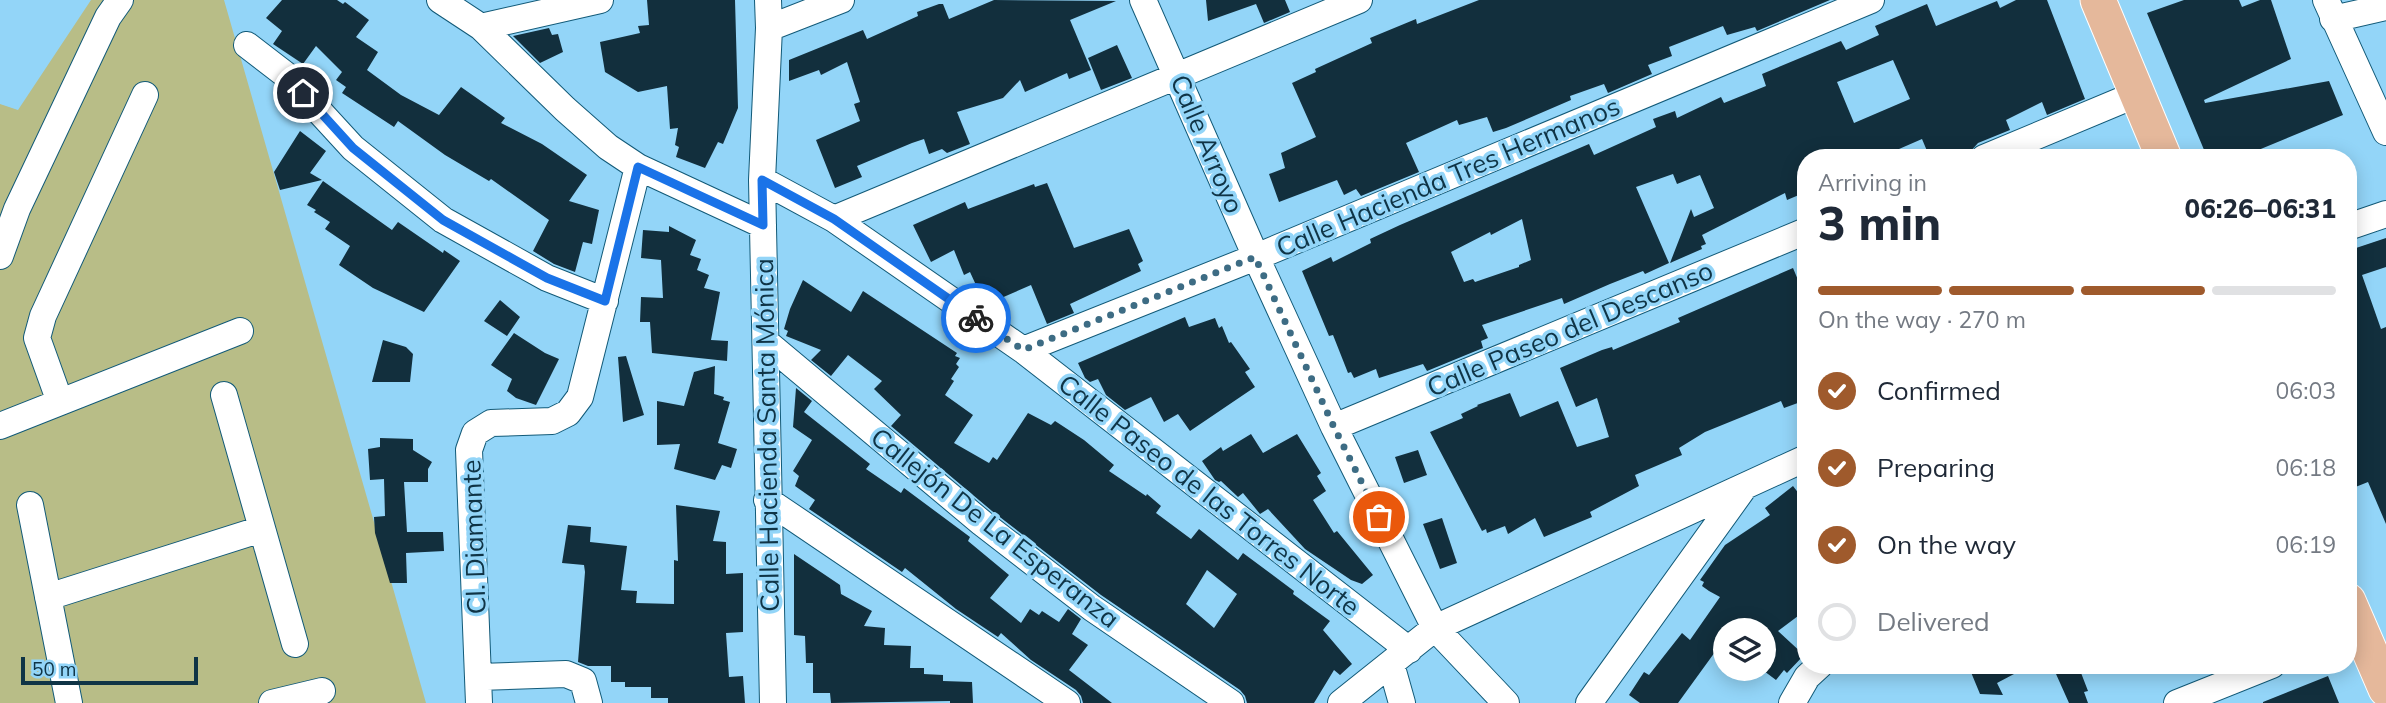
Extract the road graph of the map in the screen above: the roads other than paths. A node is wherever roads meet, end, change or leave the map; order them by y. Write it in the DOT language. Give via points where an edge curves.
graph roads {
  1 [pos="120,0"];
  2 [pos="440,0"];
  3 [pos="600,0"];
  4 [pos="768,0"];
  5 [pos="841,0"];
  6 [pos="1143,0"];
  7 [pos="1359,0"];
  8 [pos="1871,0"];
  9 [pos="2098,0"];
  10 [pos="2386,7"];
  11 [pos="2329,9"];
  12 [pos="481,27"];
  13 [pos="769,28"];
  14 [pos="247,45"];
  15 [pos="1178,75"];
  16 [pos="2137,94"];
  17 [pos="145,95"];
  18 [pos="2386,132"];
  19 [pos="2006,149"];
  20 [pos="2160,149"];
  21 [pos="638,167"];
  22 [pos="762,180"];
  23 [pos="9,205"];
  24 [pos="2386,214"];
  25 [pos="834,219"];
  26 [pos="2357,224"];
  27 [pos="763,225"];
  28 [pos="1797,235"];
  29 [pos="0,256"];
  30 [pos="1255,257"];
  31 [pos="605,301"];
  32 [pos="240,331"];
  33 [pos="767,342"];
  34 [pos="1023,350"];
  35 [pos="224,395"];
  36 [pos="60,402"];
  37 [pos="0,426"];
  38 [pos="1334,427"];
  39 [pos="1797,462"];
  40 [pos="1746,485"];
  41 [pos="767,500"];
  42 [pos="30,505"];
  43 [pos="262,528"];
  44 [pos="48,597"];
  45 [pos="1435,628"];
  46 [pos="2357,630"];
  47 [pos="295,644"];
  48 [pos="1400,657"];
  49 [pos="1810,674"];
  50 [pos="2250,674"];
  51 [pos="2386,689"];
  52 [pos="479,690"];
  53 [pos="322,691"];
  54 [pos="286,701"];
  55 [pos="1502,701"];
  56 [pos="69,703"];
  57 [pos="589,703"];
  58 [pos="772,703"];
  59 [pos="1067,703"];
  60 [pos="1231,703"];
  61 [pos="1341,703"];
  62 [pos="1402,703"];
  63 [pos="1589,703"];
  64 [pos="1792,703"];
  65 [pos="2177,703"];
  1 -- 23 [label="street"];
  2 -- 12 [label="street"];
  3 -- 12 [label="street"];
  4 -- 13 [label="street, Calle Hacienda Santa Mónica"];
  5 -- 13 [label="street"];
  6 -- 15 [label="street, Calle Arroyo"];
  7 -- 15 [label="street"];
  8 -- 30 [label="street, Calle Hacienda Tres Hermanos"];
  9 -- 16 [label="main road"];
  10 -- 11 [label="street"];
  11 -- 18 [label="street"];
  12 -- 21 [label="street" via="582,124"];
  13 -- 22 [label="street, Calle Hacienda Santa Mónica"];
  14 -- 31 [label="street" via="286,75 353,148 443,220 547,278"];
  15 -- 25 [label="street"];
  15 -- 30 [label="street, Calle Arroyo"];
  16 -- 19 [label="street"];
  16 -- 20 [label="main road"];
  17 -- 36 [label="street" via="43,316 37,338"];
  21 -- 27 [label="street"];
  21 -- 31 [label="street, Cl. Diamante"];
  22 -- 25 [label="street, Calle Paseo de las Torres Norte"];
  22 -- 27 [label="street, Calle Hacienda Santa Mónica"];
  23 -- 29 [label="street"];
  24 -- 26 [label="street"];
  25 -- 34 [label="street, Calle Paseo de las Torres Norte"];
  27 -- 33 [label="street, Calle Hacienda Santa Mónica"];
  28 -- 38 [label="street, Calle Paseo del Descanso"];
  30 -- 34 [label="street, Calle Hacienda Tres Hermanos"];
  30 -- 38 [label="street, Calle Arroyo"];
  31 -- 52 [label="street, Cl. Diamante" via="580,397 568,413 552,421 491,424 475,433 469,450"];
  32 -- 36 [label="street"];
  33 -- 41 [label="street, Calle Hacienda Santa Mónica"];
  33 -- 60 [label="street, Callejón De La Esperanza" via="1026,557"];
  34 -- 48 [label="street, Calle Paseo de las Torres Norte"];
  35 -- 43 [label="street"];
  36 -- 37 [label="street"];
  38 -- 45 [label="street, Calle Arroyo"];
  39 -- 40 [label="street"];
  40 -- 45 [label="street"];
  40 -- 63 [label="street"];
  41 -- 58 [label="street, Calle Hacienda Santa Mónica"];
  41 -- 59 [label="street"];
  42 -- 44 [label="street"];
  43 -- 44 [label="street"];
  43 -- 47 [label="street"];
  44 -- 56 [label="street"];
  45 -- 48 [label="street"];
  45 -- 55 [label="street"];
  46 -- 51 [label="main road"];
  48 -- 61 [label="street"];
  48 -- 62 [label="street"];
  49 -- 64 [label="street"];
  50 -- 65 [label="street"];
  52 -- 57 [label="street" via="566,674 583,681"];
  53 -- 54 [label="street"];
}
